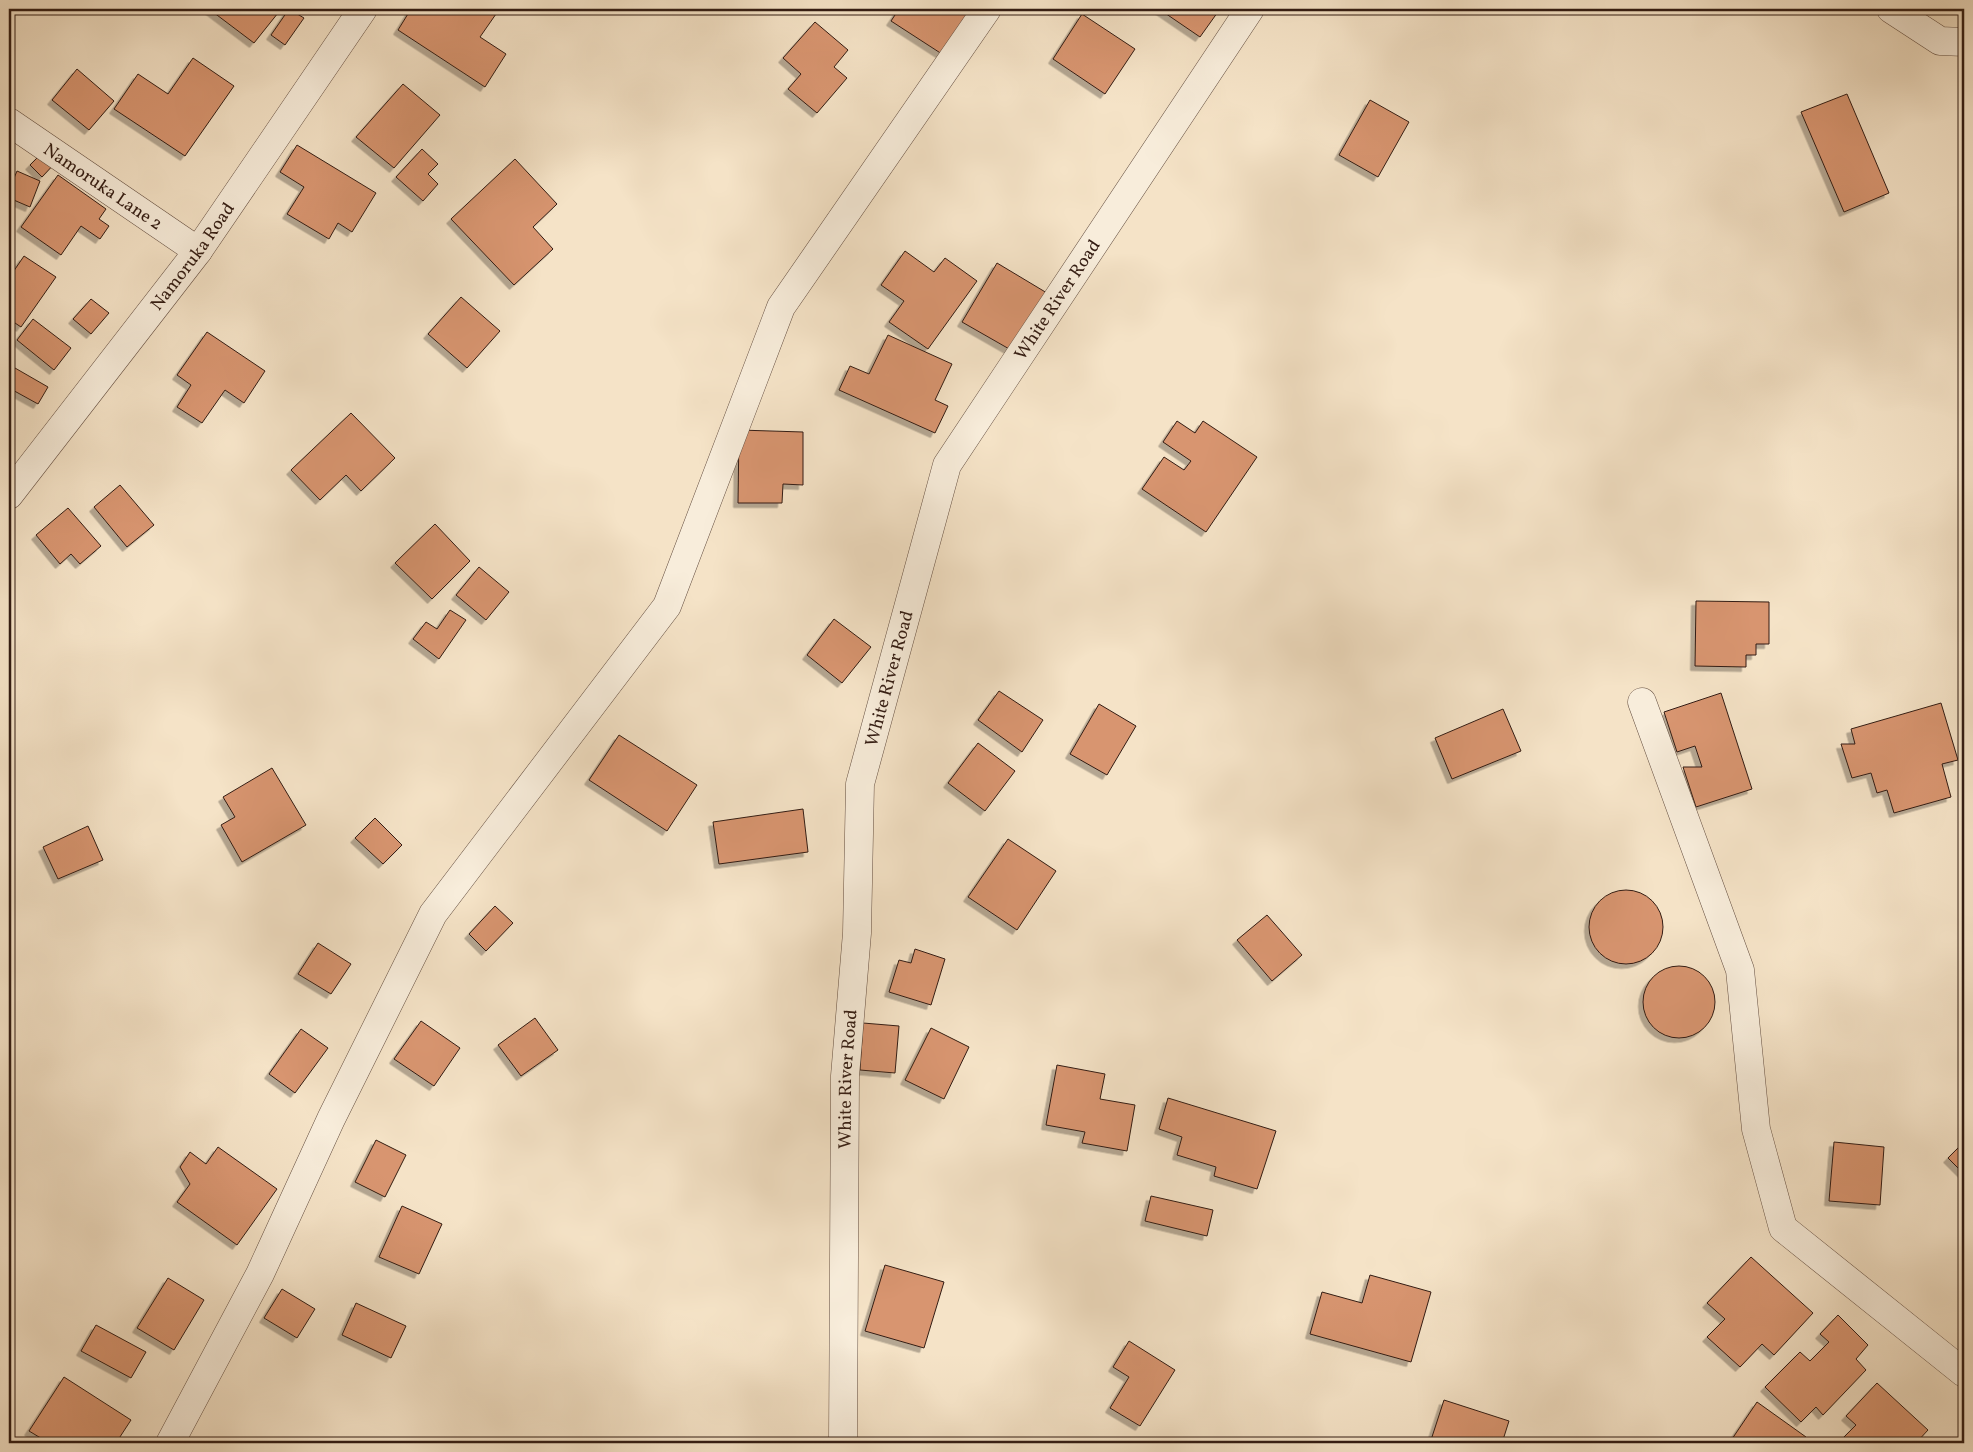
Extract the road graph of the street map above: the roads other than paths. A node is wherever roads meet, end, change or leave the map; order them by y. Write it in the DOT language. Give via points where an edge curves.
graph roads {
  1 [pos="362,9"];
  2 [pos="987,9"];
  3 [pos="1250,9"];
  4 [pos="1891,9"];
  5 [pos="1964,42"];
  6 [pos="9,122"];
  7 [pos="198,251"];
  8 [pos="9,494"];
  9 [pos="1642,702"];
  10 [pos="1964,1373"];
  11 [pos="170,1443"];
  12 [pos="843,1443"];
  1 -- 7 [label="street, Namoruka Road"];
  2 -- 11 [label="street" via="781,307 667,606 434,914 331,1119 260,1274"];
  3 -- 12 [label="street, White River Road" via="947,465 860,784 857,933 845,1076"];
  4 -- 5 [label="street" via="1940,41"];
  6 -- 7 [label="street, Namoruka Lane 2"];
  7 -- 8 [label="street, Namoruka Road"];
  9 -- 10 [label="street" via="1740,970 1756,1129 1783,1228"];
}
